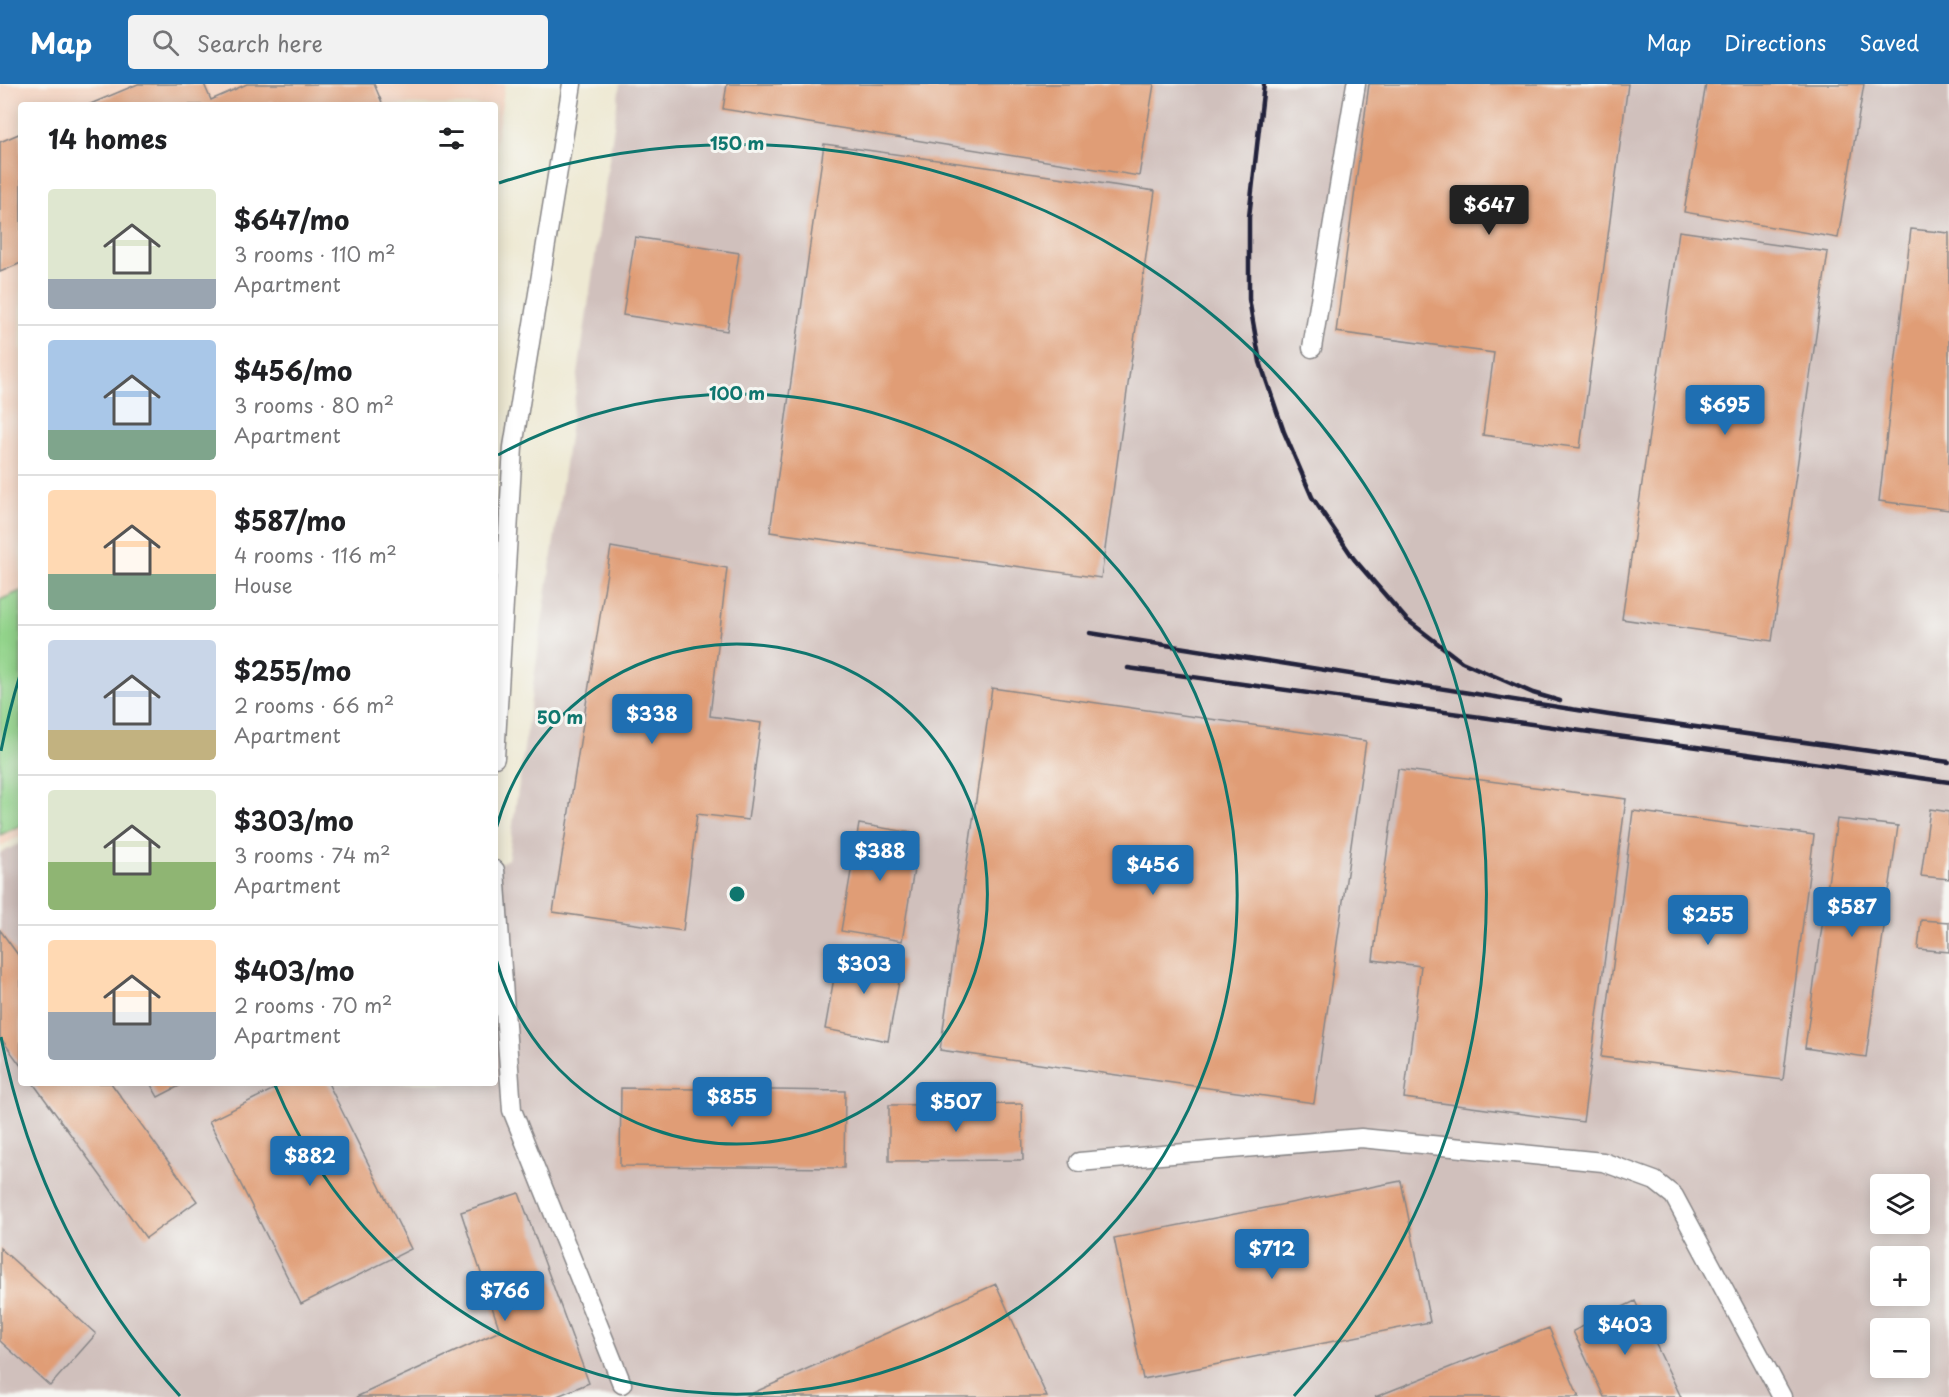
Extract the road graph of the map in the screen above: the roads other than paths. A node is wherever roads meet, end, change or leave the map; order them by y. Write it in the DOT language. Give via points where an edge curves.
graph roads {
  1 [pos="572,84"];
  2 [pos="1356,84"];
  3 [pos="1312,348"];
  4 [pos="498,706"];
  5 [pos="498,912"];
  6 [pos="1079,1162"];
  7 [pos="622,1384"];
  8 [pos="1782,1397"];
  1 -- 4 [label="lane" via="513,447"];
  2 -- 3 [label="lane"];
  5 -- 7 [label="lane" via="512,1110"];
  6 -- 8 [label="lane" via="1361,1138 1603,1162 1655,1181 1674,1196"];
}
